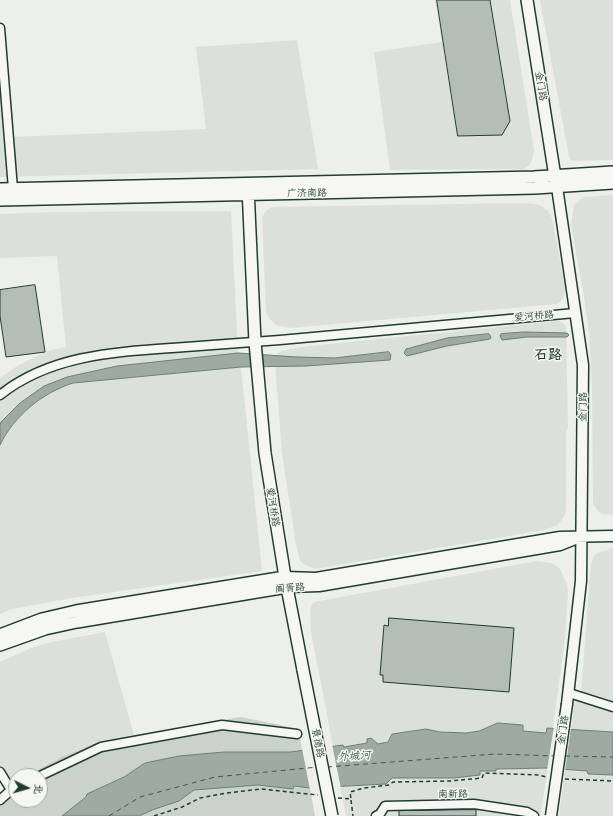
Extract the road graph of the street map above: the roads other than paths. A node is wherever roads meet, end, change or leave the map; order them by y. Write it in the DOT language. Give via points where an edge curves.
graph roads {
  1 [pos="527,0"];
  2 [pos="0,28"];
  3 [pos="613,172"];
  4 [pos="556,181"];
  5 [pos="613,183"];
  6 [pos="0,189"];
  7 [pos="13,189"];
  8 [pos="248,189"];
  9 [pos="0,200"];
  10 [pos="575,313"];
  11 [pos="256,345"];
  12 [pos="0,395"];
  13 [pos="613,536"];
  14 [pos="581,537"];
  15 [pos="286,582"];
  16 [pos="0,635"];
  17 [pos="0,645"];
  18 [pos="303,670"];
  19 [pos="569,693"];
  20 [pos="613,707"];
  21 [pos="297,734"];
  22 [pos="0,772"];
  23 [pos="48,772"];
  24 [pos="8,782"];
  25 [pos="8,793"];
  26 [pos="0,800"];
  27 [pos="332,816"];
  28 [pos="376,816"];
  29 [pos="534,816"];
  30 [pos="551,816"];
  1 -- 4 [label="main road, 金门路"];
  2 -- 7 [label="street"];
  3 -- 4 [label="main road, 广济南路"];
  4 -- 5 [label="main road, 广济南路"];
  4 -- 8 [label="main road, 广济南路"];
  4 -- 10 [label="street, 金门路"];
  6 -- 7 [label="main road, 广济南路"];
  7 -- 8 [label="main road, 广济南路"];
  8 -- 9 [label="main road, 广济南路"];
  8 -- 11 [label="main road, 爱河桥路"];
  10 -- 11 [label="street, 爱河桥路"];
  10 -- 14 [label="street, 金门路" via="583,365"];
  11 -- 12 [label="street, 爱河桥路" via="137,350 78,359 37,371"];
  11 -- 15 [label="main road, 爱河桥路" via="266,460"];
  13 -- 14 [label="street, 阊胥路"];
  14 -- 15 [label="street, 阊胥路" via="560,545 341,583 319,586"];
  14 -- 19 [label="street, 金门路" via="580,593"];
  15 -- 16 [label="main road, 阊胥路" via="76,611 42,619"];
  15 -- 17 [label="main road, 阊胥路" via="45,629"];
  15 -- 18 [label="main road, 爱河桥路"];
  18 -- 27 [label="main road, 景德路, bridge"];
  19 -- 20 [label="street"];
  19 -- 30 [label="street, 金门路, bridge"];
  21 -- 23 [label="street" via="222,725 101,747"];
  22 -- 24 [label="street"];
  25 -- 26 [label="street"];
  28 -- 29 [label="street, 南新路" via="385,806 474,804 527,812"];
}
